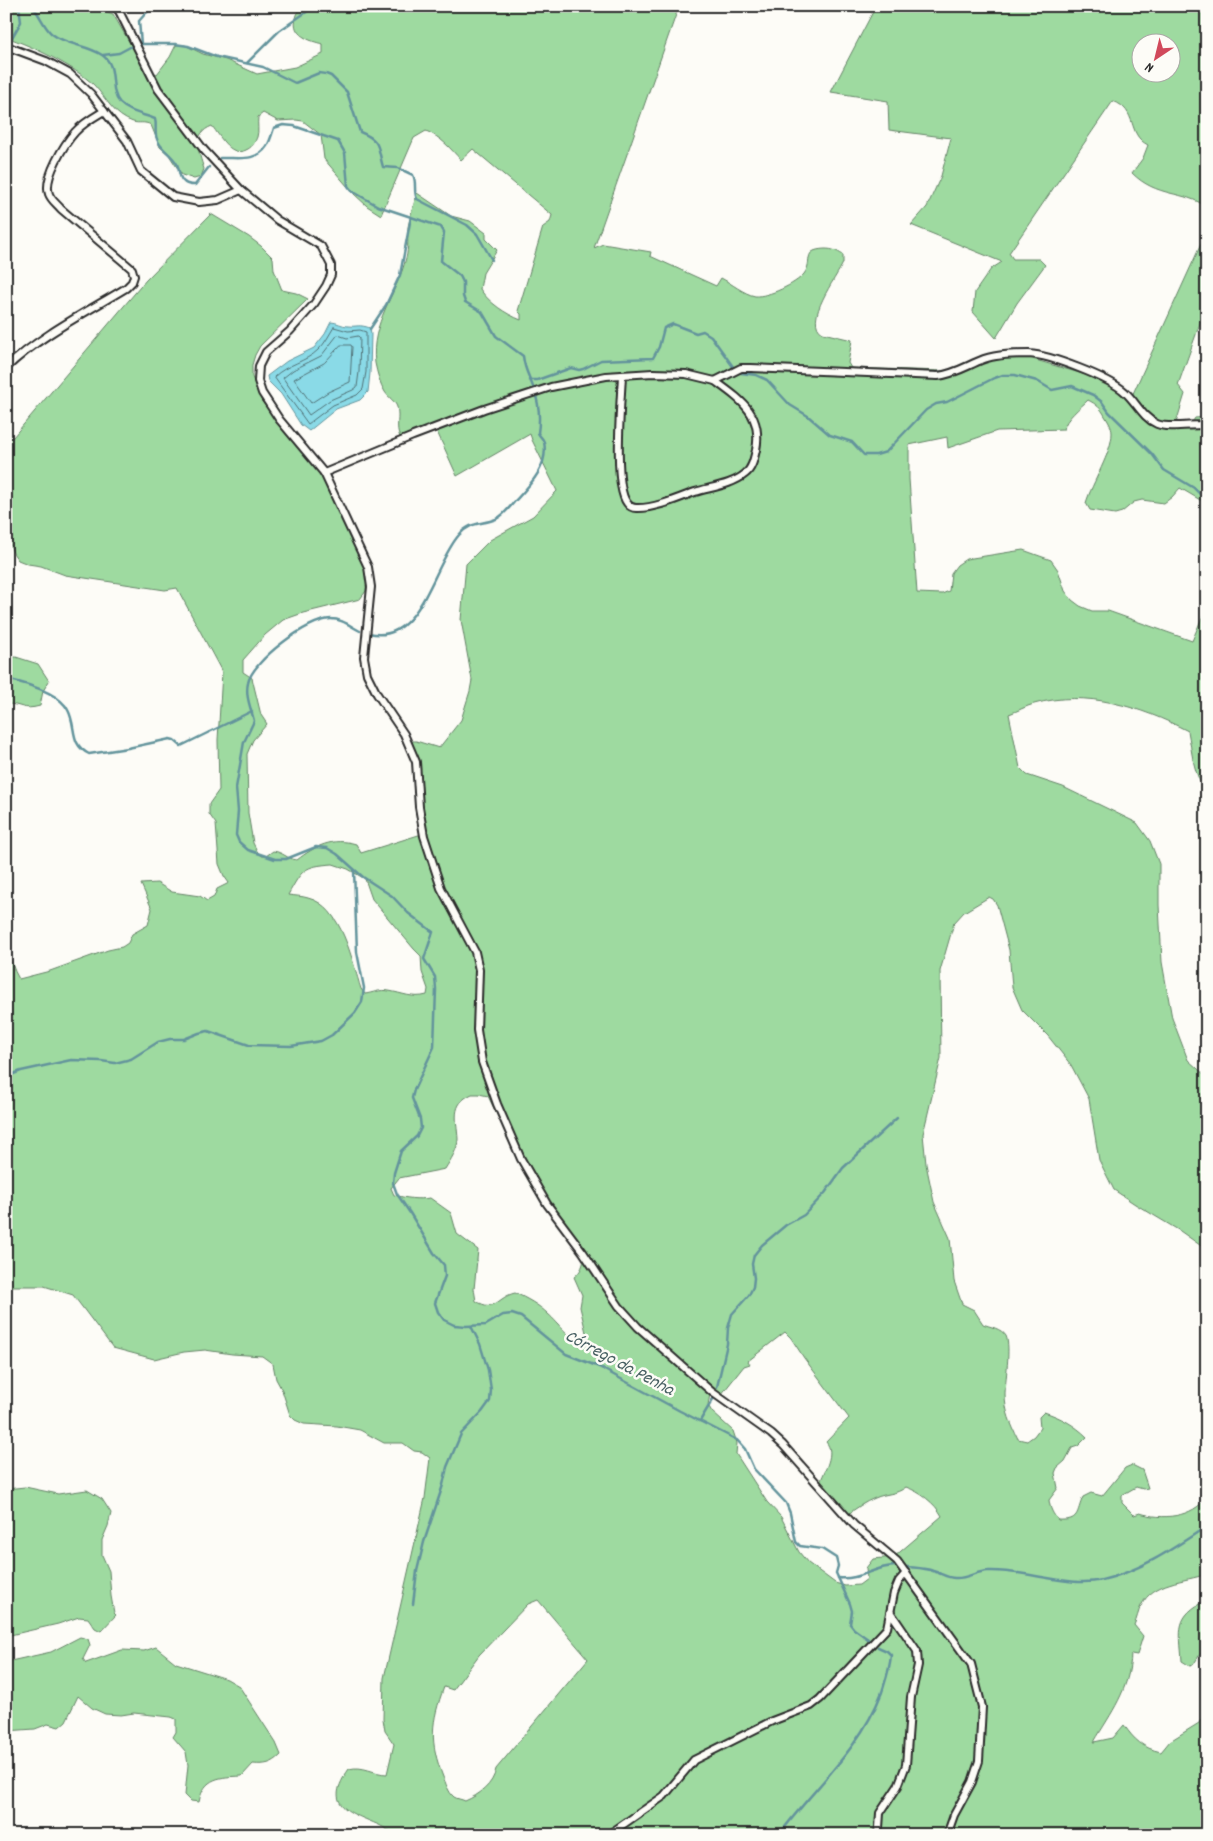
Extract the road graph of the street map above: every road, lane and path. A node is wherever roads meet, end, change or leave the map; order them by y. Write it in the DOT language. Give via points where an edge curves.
graph roads {
  1 [pos="114,6"];
  2 [pos="6,46"];
  3 [pos="104,111"];
  4 [pos="241,190"];
  5 [pos="6,368"];
  6 [pos="622,375"];
  7 [pos="715,381"];
  8 [pos="1207,425"];
  9 [pos="324,473"];
  10 [pos="906,1572"];
  11 [pos="891,1613"];
  12 [pos="608,1835"];
  13 [pos="877,1835"];
  14 [pos="947,1835"];
  1 -- 4 [label="street" via="158,89 204,150"];
  2 -- 3 [label="street" via="70,74"];
  3 -- 4 [label="street" via="127,141 141,171 173,197 199,202 218,200"];
  3 -- 5 [label="street" via="86,122 67,142 48,182 48,192 52,200 132,269 132,282 24,351"];
  4 -- 9 [label="street" via="277,220 321,246 331,265 326,286 314,304 266,352 259,366 258,381 262,394 279,418"];
  6 -- 7 [label="street" via="686,374"];
  6 -- 7 [label="street" via="619,469 623,496 628,505 635,508 668,502 730,482 746,474 753,464 757,432 753,416 746,405"];
  6 -- 9 [label="street" via="539,391 413,436"];
  7 -- 8 [label="street" via="741,368 938,376 985,358 1032,354 1109,381 1124,391 1150,420 1160,425"];
  9 -- 10 [label="street" via="368,567 370,587 364,657 367,674 404,734 416,762 424,836 441,888 475,952 479,970 477,1030 482,1062 521,1159 547,1204 619,1306 638,1327 712,1392 772,1434 854,1525"];
  10 -- 11 [label="street" via="894,1593"];
  10 -- 14 [label="street" via="971,1664 982,1707 979,1761"];
  11 -- 12 [label="street" via="888,1628 815,1702 694,1760 664,1796"];
  11 -- 13 [label="street" via="917,1651 918,1665 911,1697 906,1765 898,1786 882,1809"];
}
